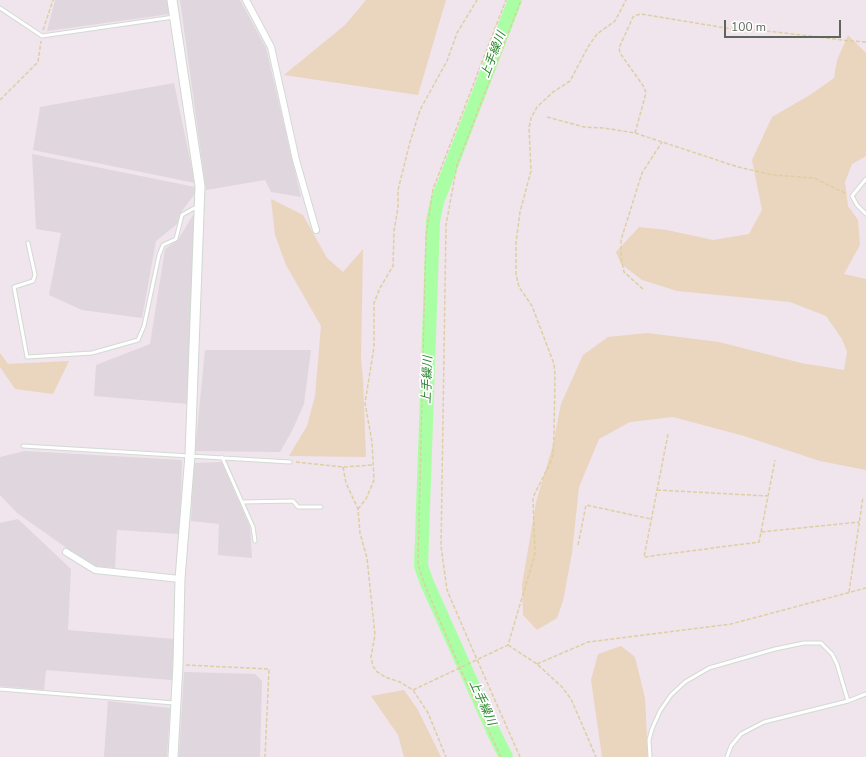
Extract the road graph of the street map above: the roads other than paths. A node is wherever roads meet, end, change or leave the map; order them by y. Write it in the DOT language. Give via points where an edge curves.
graph roads {
  1 [pos="172,0"];
  2 [pos="246,0"];
  3 [pos="0,8"];
  4 [pos="174,17"];
  5 [pos="866,178"];
  6 [pos="199,206"];
  7 [pos="866,214"];
  8 [pos="316,230"];
  9 [pos="28,243"];
  10 [pos="23,446"];
  11 [pos="190,455"];
  12 [pos="222,457"];
  13 [pos="290,462"];
  14 [pos="242,502"];
  15 [pos="321,507"];
  16 [pos="255,541"];
  17 [pos="66,552"];
  18 [pos="180,580"];
  19 [pos="0,689"];
  20 [pos="866,694"];
  21 [pos="848,701"];
  22 [pos="177,703"];
  23 [pos="173,757"];
  24 [pos="650,757"];
  25 [pos="727,757"];
  1 -- 4 [label="street"];
  2 -- 8 [label="street" via="271,47 296,160"];
  3 -- 4 [label="lane" via="42,36"];
  4 -- 6 [label="street" via="198,170"];
  5 -- 7 [label="lane" via="852,196 856,205"];
  6 -- 9 [label="lane" via="182,215 176,239 163,244 144,326 138,340 92,353 27,358 14,287 33,281 35,275"];
  6 -- 11 [label="street"];
  10 -- 11 [label="lane"];
  11 -- 12 [label="lane"];
  11 -- 18 [label="street"];
  12 -- 13 [label="lane"];
  12 -- 14 [label="lane"];
  14 -- 15 [label="lane" via="293,501 298,507"];
  14 -- 16 [label="lane" via="253,527"];
  17 -- 18 [label="street" via="95,570"];
  18 -- 22 [label="street"];
  19 -- 22 [label="lane"];
  20 -- 21 [label="lane"];
  21 -- 24 [label="lane" via="837,664 832,654 821,643 804,642 775,649 709,668 685,682 671,695 657,717 650,740"];
  21 -- 25 [label="lane" via="764,722 750,728 731,746"];
  22 -- 23 [label="street"];
}
